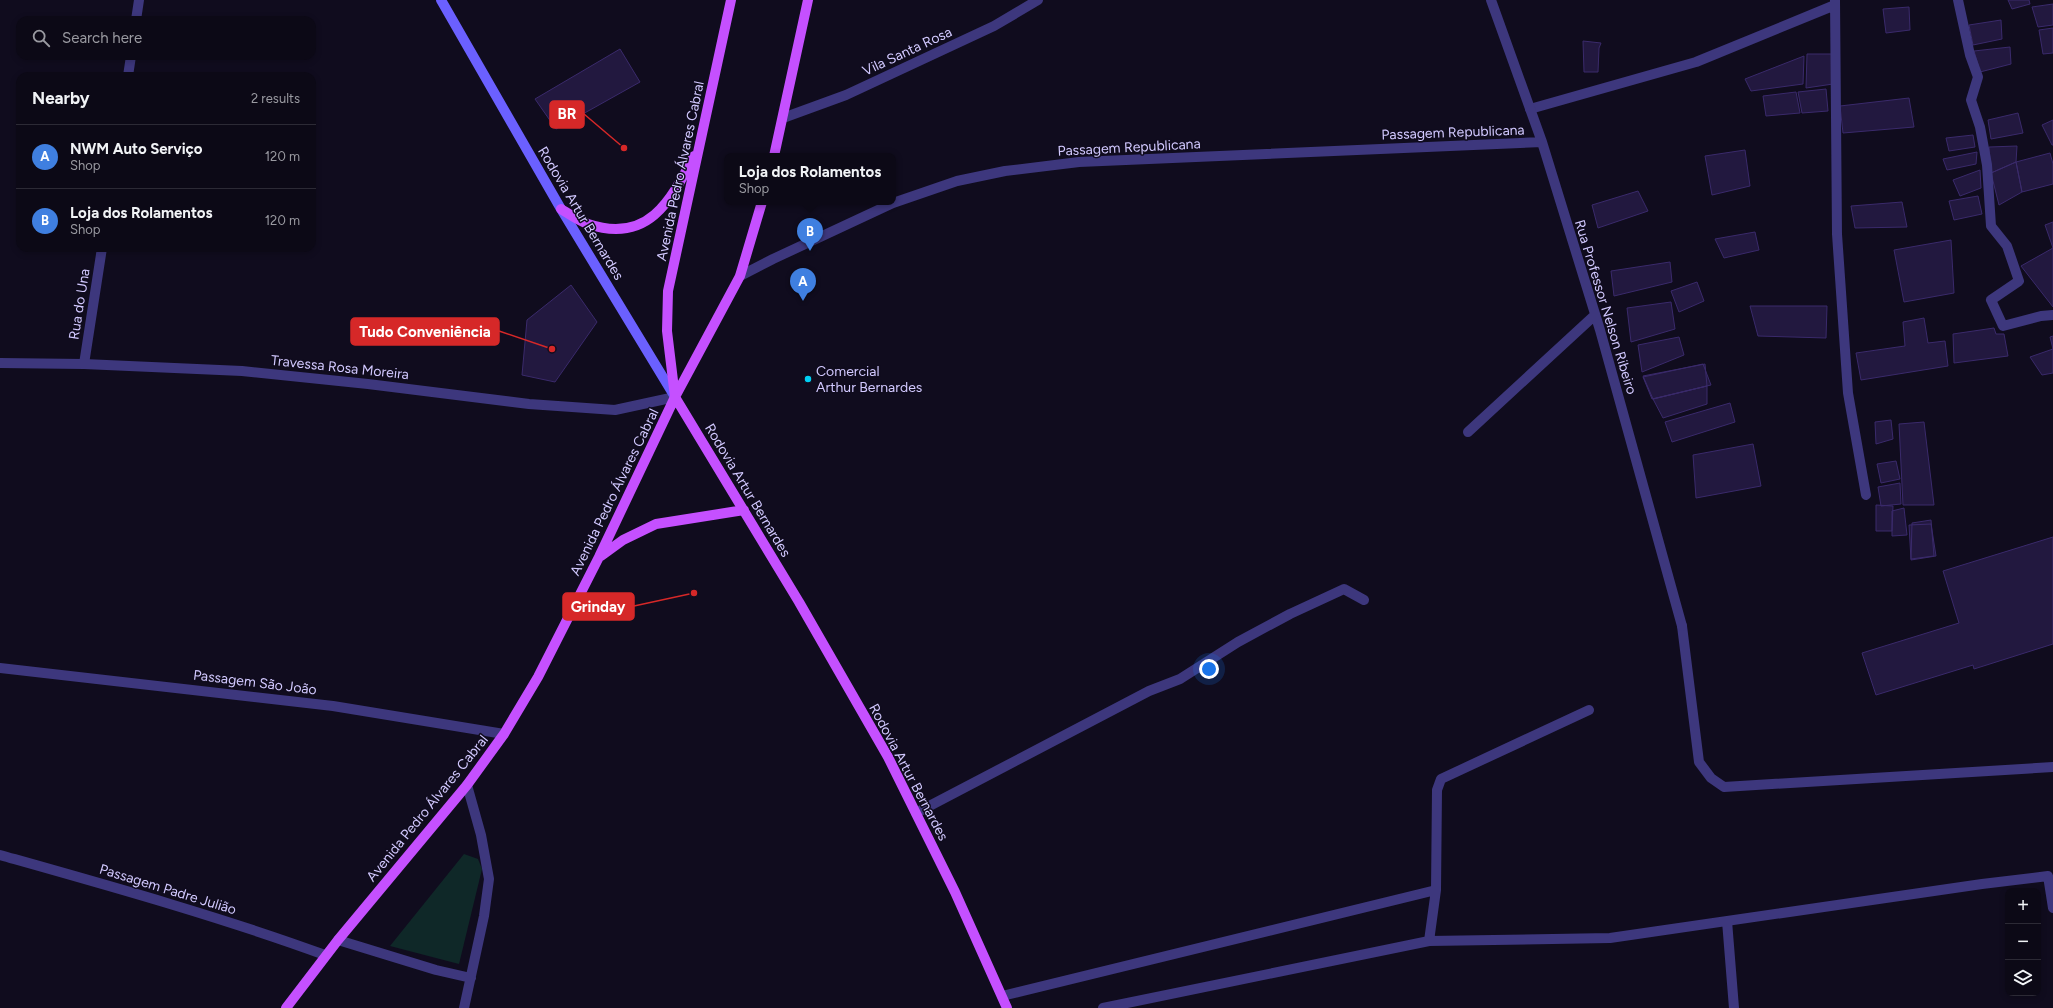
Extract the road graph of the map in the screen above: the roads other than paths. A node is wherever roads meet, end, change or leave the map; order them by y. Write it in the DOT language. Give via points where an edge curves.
graph roads {
  1 [pos="139,0"];
  2 [pos="441,0"];
  3 [pos="731,0"];
  4 [pos="808,0"];
  5 [pos="1038,0"];
  6 [pos="1491,0"];
  7 [pos="1958,0"];
  8 [pos="1835,3"];
  9 [pos="137,16"];
  10 [pos="130,60"];
  11 [pos="129,72"];
  12 [pos="1530,109"];
  13 [pos="783,118"];
  14 [pos="1542,142"];
  15 [pos="700,146"];
  16 [pos="775,153"];
  17 [pos="896,202"];
  18 [pos="761,205"];
  19 [pos="889,205"];
  20 [pos="561,209"];
  21 [pos="101,252"];
  22 [pos="740,276"];
  23 [pos="1595,315"];
  24 [pos="2053,315"];
  25 [pos="0,363"];
  26 [pos="84,364"];
  27 [pos="675,397"];
  28 [pos="1468,432"];
  29 [pos="1866,495"];
  30 [pos="744,510"];
  31 [pos="599,557"];
  32 [pos="1364,600"];
  33 [pos="0,668"];
  34 [pos="1589,710"];
  35 [pos="504,734"];
  36 [pos="2053,767"];
  37 [pos="467,785"];
  38 [pos="916,813"];
  39 [pos="0,855"];
  40 [pos="2050,876"];
  41 [pos="1436,890"];
  42 [pos="2053,908"];
  43 [pos="1727,921"];
  44 [pos="338,940"];
  45 [pos="1429,941"];
  46 [pos="325,956"];
  47 [pos="471,978"];
  48 [pos="1002,996"];
  49 [pos="286,1008"];
  50 [pos="464,1008"];
  51 [pos="1007,1008"];
  52 [pos="1102,1008"];
  53 [pos="1734,1008"];
  1 -- 9 [label="street"];
  2 -- 20 [label="main road, Rodovia Artur Bernardes"];
  3 -- 15 [label="main road, Avenida Pedro Álvares Cabral"];
  4 -- 13 [label="main road"];
  5 -- 13 [label="street, Vila Santa Rosa" via="994,26 846,95"];
  6 -- 12 [label="street, Rua Professor Nelson Ribeiro"];
  7 -- 24 [label="street" via="1970,56 1978,77 1971,100 1980,127 1987,165 1991,226 2007,246 2019,281 1991,300 2003,326"];
  8 -- 12 [label="street" via="1696,62"];
  8 -- 29 [label="street" via="1839,258 1848,393"];
  10 -- 11 [label="street"];
  12 -- 14 [label="street, Rua Professor Nelson Ribeiro"];
  13 -- 16 [label="main road"];
  14 -- 17 [label="street, Passagem Republicana" via="1079,162 1005,171 958,181"];
  14 -- 23 [label="street, Rua Professor Nelson Ribeiro"];
  15 -- 20 [label="main road" via="668,202 649,221 623,229 601,227 587,224"];
  15 -- 27 [label="main road, Avenida Pedro Álvares Cabral" via="668,291 666,331"];
  18 -- 22 [label="main road, Avenida Pedro Álvares Cabral"];
  19 -- 22 [label="street, Passagem Republicana"];
  20 -- 27 [label="main road, Rodovia Artur Bernardes"];
  21 -- 26 [label="street, Rua do Una"];
  22 -- 27 [label="main road, Avenida Pedro Álvares Cabral"];
  23 -- 28 [label="street"];
  23 -- 36 [label="street, Rua Professor Nelson Ribeiro" via="1682,626 1699,762 1711,778 1724,787"];
  25 -- 26 [label="street, Travessa Rosa Moreira"];
  26 -- 27 [label="street, Travessa Rosa Moreira" via="242,371 529,404 616,410"];
  27 -- 30 [label="main road, Rodovia Artur Bernardes"];
  27 -- 31 [label="main road, Avenida Pedro Álvares Cabral"];
  30 -- 31 [label="main road" via="656,524 622,540"];
  30 -- 38 [label="main road, Rodovia Artur Bernardes" via="884,750"];
  31 -- 35 [label="main road, Avenida Pedro Álvares Cabral" via="538,677"];
  32 -- 38 [label="street" via="1344,589 1290,614 1238,642 1180,679 1149,691"];
  33 -- 35 [label="street, Passagem São João" via="332,706"];
  34 -- 41 [label="street" via="1441,779 1437,790"];
  35 -- 37 [label="main road, Avenida Pedro Álvares Cabral"];
  37 -- 44 [label="main road, Avenida Pedro Álvares Cabral"];
  37 -- 47 [label="street" via="481,835 488,879 484,916"];
  38 -- 48 [label="main road, Rodovia Artur Bernardes"];
  39 -- 46 [label="street, Passagem Padre Julião" via="171,903 254,929"];
  40 -- 42 [label="street"];
  40 -- 43 [label="street"];
  41 -- 45 [label="street"];
  41 -- 48 [label="street"];
  43 -- 45 [label="street" via="1610,938"];
  43 -- 53 [label="street"];
  44 -- 46 [label="main road, Avenida Pedro Álvares Cabral"];
  44 -- 47 [label="street"];
  45 -- 52 [label="street"];
  46 -- 49 [label="main road, Avenida Pedro Álvares Cabral"];
  47 -- 50 [label="street"];
  48 -- 51 [label="main road, Rodovia Artur Bernardes"];
}
